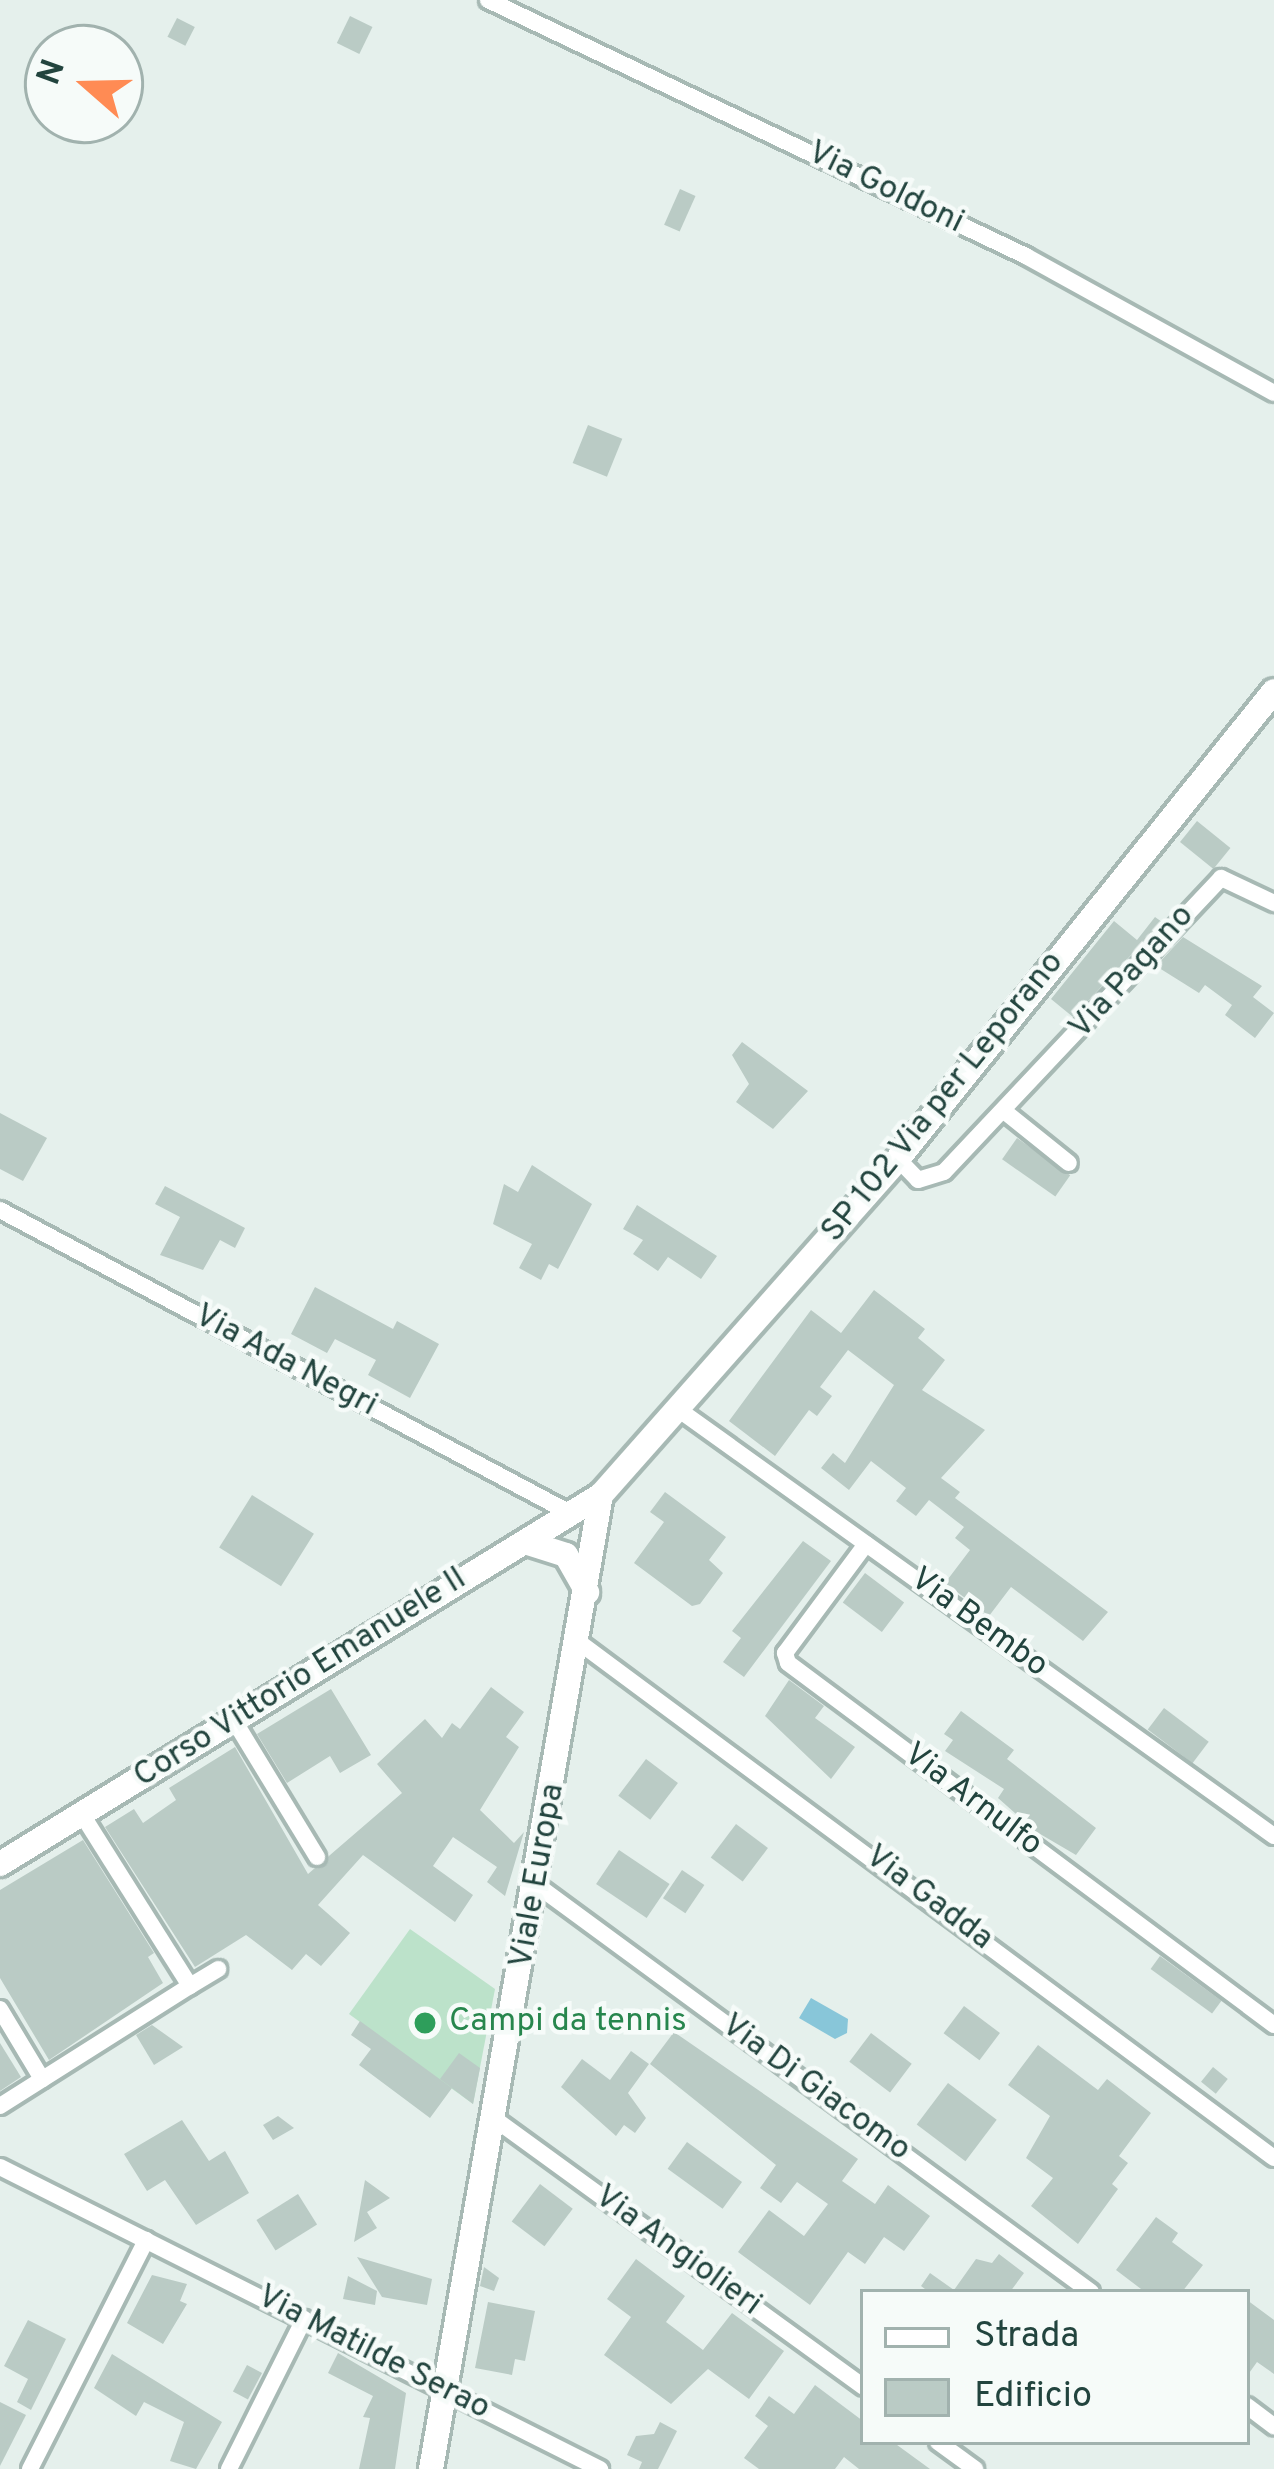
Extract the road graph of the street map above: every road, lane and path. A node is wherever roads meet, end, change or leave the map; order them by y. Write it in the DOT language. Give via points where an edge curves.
graph roads {
  1 [pos="488,0"];
  2 [pos="1274,393"];
  3 [pos="1274,691"];
  4 [pos="1274,903"];
  5 [pos="1004,1112"];
  6 [pos="898,1159"];
  7 [pos="1069,1163"];
  8 [pos="0,1210"];
  9 [pos="682,1412"];
  10 [pos="602,1495"];
  11 [pos="570,1513"];
  12 [pos="524,1542"];
  13 [pos="866,1544"];
  14 [pos="587,1593"];
  15 [pos="580,1643"];
  16 [pos="235,1722"];
  17 [pos="81,1813"];
  18 [pos="1274,1836"];
  19 [pos="317,1857"];
  20 [pos="0,1864"];
  21 [pos="538,1886"];
  22 [pos="218,1969"];
  23 [pos="190,1986"];
  24 [pos="0,2009"];
  25 [pos="1274,2025"];
  26 [pos="42,2079"];
  27 [pos="0,2106"];
  28 [pos="492,2117"];
  29 [pos="1274,2158"];
  30 [pos="0,2167"];
  31 [pos="146,2240"];
  32 [pos="1087,2289"];
  33 [pos="304,2319"];
  34 [pos="860,2385"];
  35 [pos="445,2390"];
  36 [pos="942,2445"];
  37 [pos="30,2469"];
  38 [pos="229,2469"];
  39 [pos="431,2469"];
  40 [pos="600,2469"];
  41 [pos="975,2469"];
  1 -- 2 [label="street, Via Goldoni" via="1025,256"];
  3 -- 6 [label="street, SP 102 Via per Leporano"];
  4 -- 5 [label="street, Via Pagano" via="1239,880 1209,886"];
  5 -- 6 [label="street, Via Pagano" via="929,1182"];
  5 -- 7 [label="street"];
  6 -- 9 [label="street, SP 102 Via per Leporano"];
  8 -- 11 [label="street, Via Ada Negri"];
  9 -- 10 [label="street, SP 102 Via per Leporano"];
  9 -- 13 [label="street, Via Bembo"];
  10 -- 11 [label="street, Corso Vittorio Emanuele II"];
  10 -- 14 [label="street, Viale Europa"];
  11 -- 12 [label="street, Corso Vittorio Emanuele II"];
  12 -- 14 [label="street" via="566,1555"];
  12 -- 16 [label="street, Corso Vittorio Emanuele II"];
  13 -- 18 [label="street, Via Bembo"];
  13 -- 25 [label="street, Via Arnulfo" via="785,1653 788,1664"];
  14 -- 15 [label="street, Viale Europa"];
  15 -- 21 [label="street, Viale Europa"];
  15 -- 29 [label="street, Via Gadda"];
  16 -- 17 [label="street, Corso Vittorio Emanuele II"];
  16 -- 19 [label="street"];
  17 -- 20 [label="street, Corso Vittorio Emanuele II"];
  17 -- 23 [label="street"];
  21 -- 28 [label="street, Viale Europa"];
  21 -- 32 [label="street, Via Di Giacomo"];
  22 -- 23 [label="street"];
  23 -- 26 [label="street"];
  24 -- 26 [label="street"];
  26 -- 27 [label="street"];
  28 -- 34 [label="street, Via Angiolieri"];
  28 -- 35 [label="street, Viale Europa"];
  30 -- 31 [label="street, Via Matilde Serao"];
  31 -- 33 [label="street, Via Matilde Serao"];
  31 -- 37 [label="street"];
  33 -- 35 [label="street, Via Matilde Serao"];
  33 -- 38 [label="street, Via Matilde Serao"];
  35 -- 39 [label="street, Viale Europa"];
  35 -- 40 [label="street, Via Matilde Serao"];
  36 -- 41 [label="street"];
}
